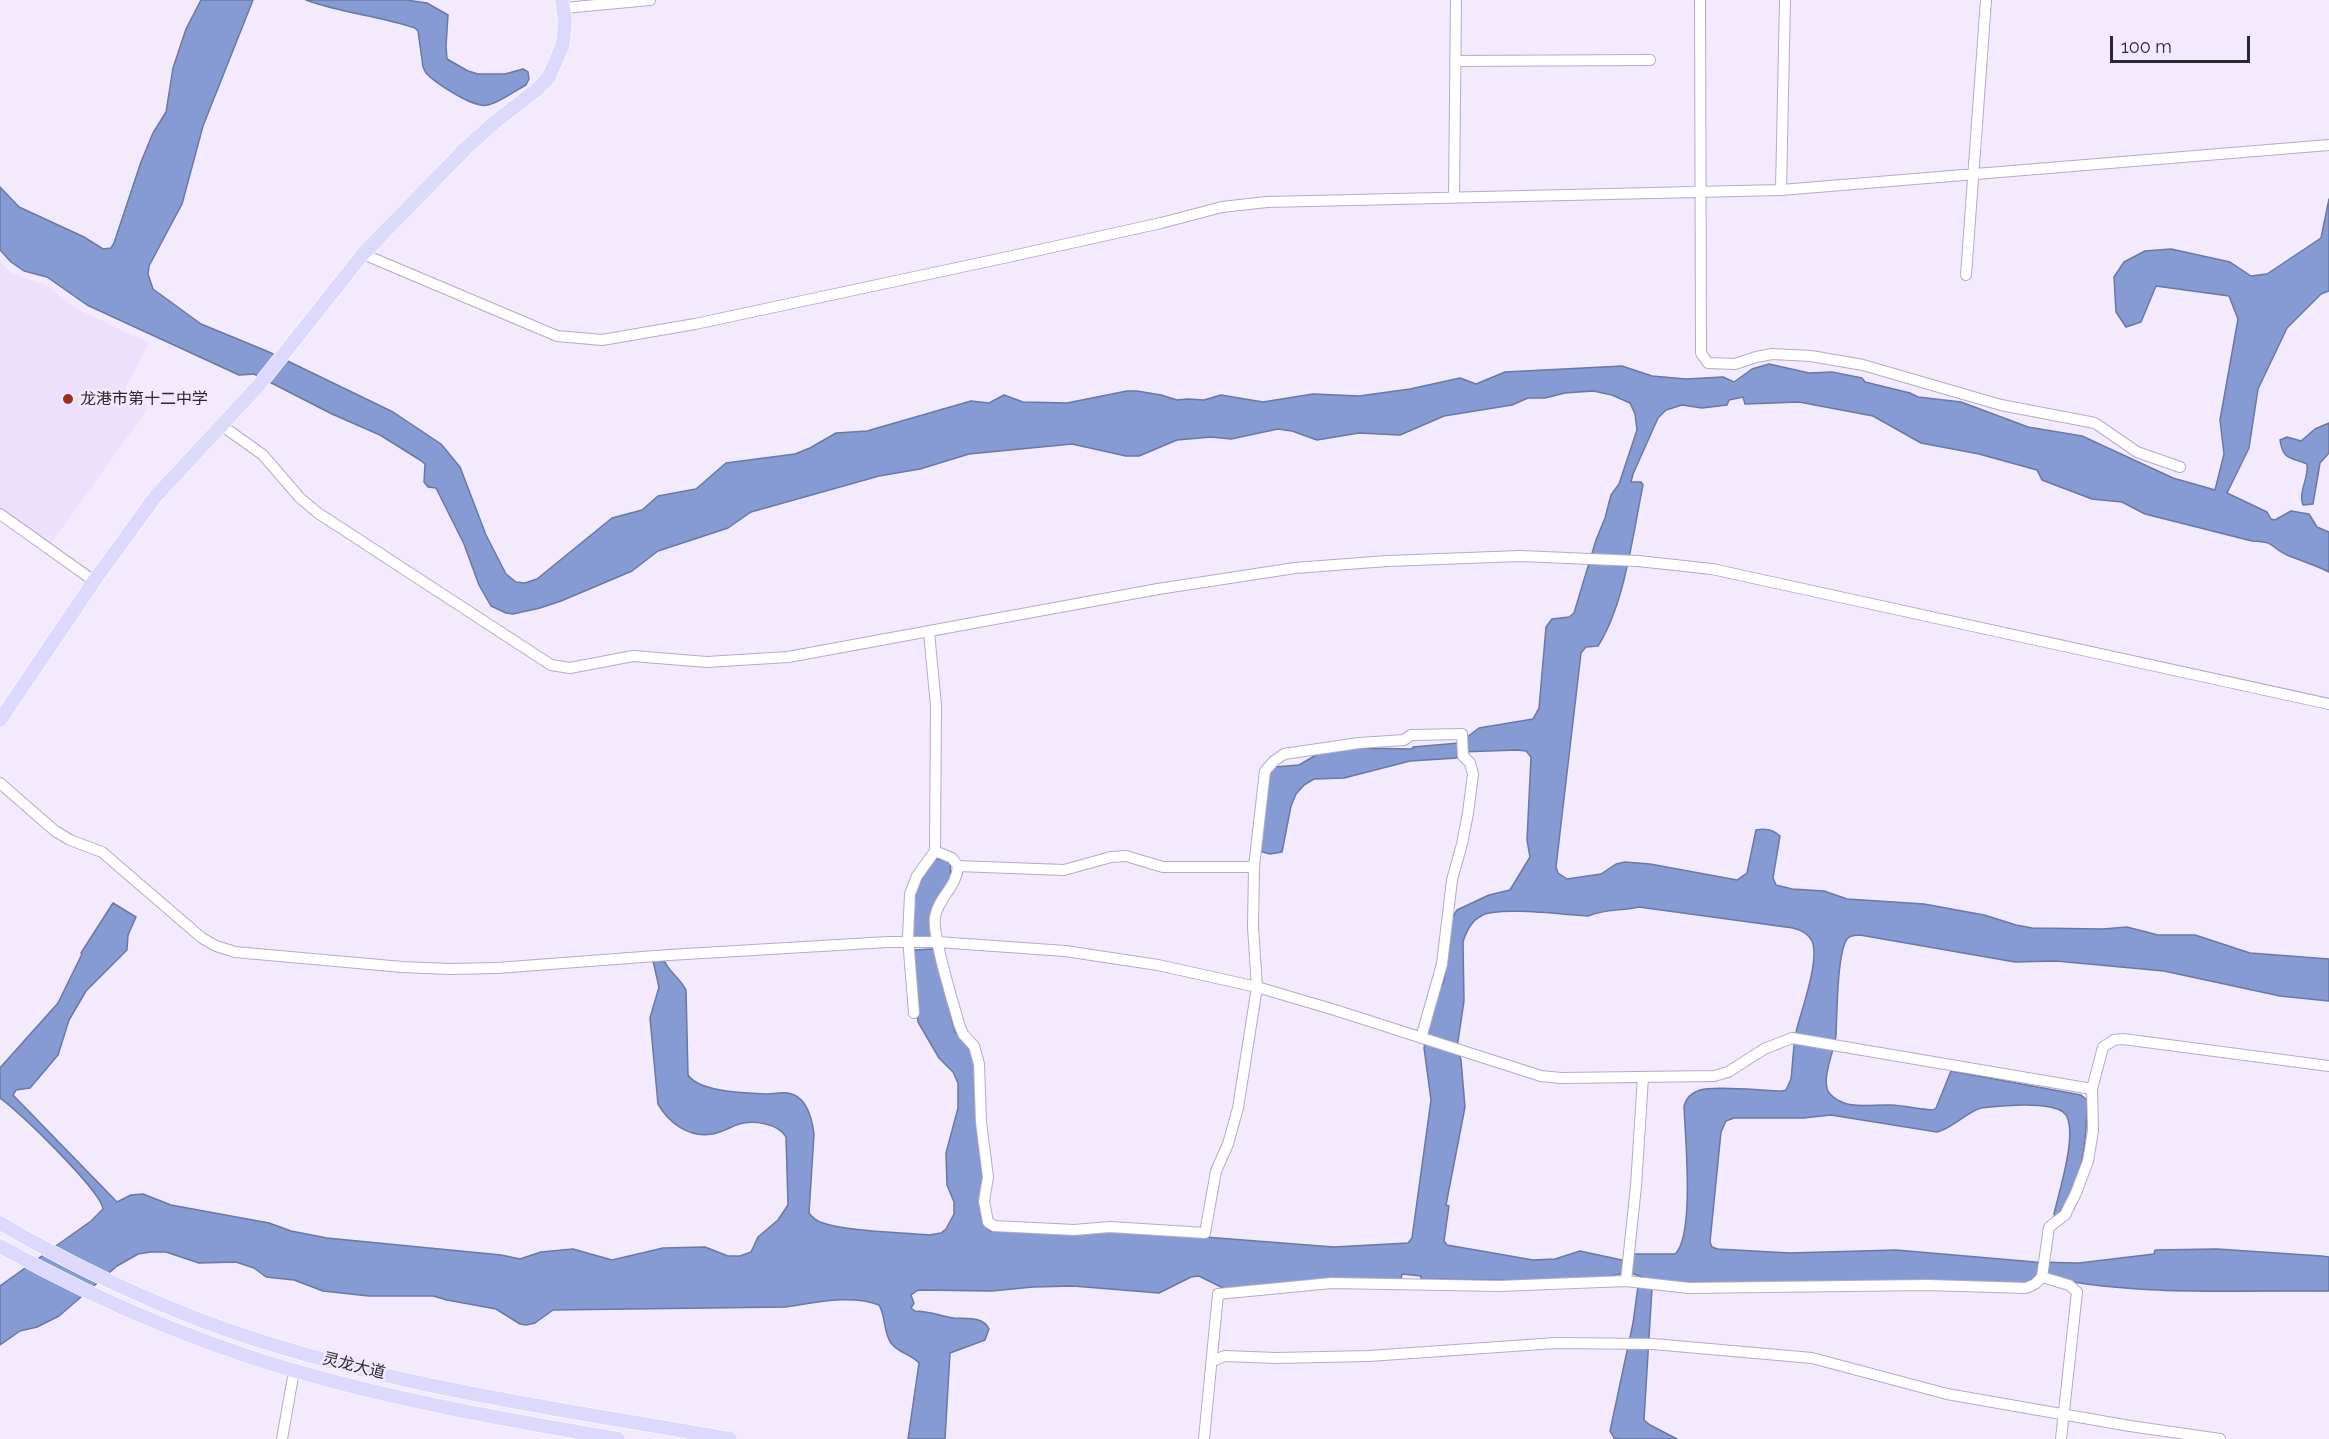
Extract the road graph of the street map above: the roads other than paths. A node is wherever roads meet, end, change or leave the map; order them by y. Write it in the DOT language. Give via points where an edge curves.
graph roads {
  1 [pos="650,0"];
  2 [pos="1456,0"];
  3 [pos="1700,0"];
  4 [pos="1785,0"];
  5 [pos="1986,0"];
  6 [pos="563,4"];
  7 [pos="1650,60"];
  8 [pos="1455,61"];
  9 [pos="2329,145"];
  10 [pos="1972,174"];
  11 [pos="1781,190"];
  12 [pos="1700,193"];
  13 [pos="1454,197"];
  14 [pos="363,254"];
  15 [pos="1966,275"];
  16 [pos="221,425"];
  17 [pos="2180,467"];
  18 [pos="0,514"];
  19 [pos="94,580"];
  20 [pos="929,633"];
  21 [pos="2329,704"];
  22 [pos="0,720"];
  23 [pos="0,783"];
  24 [pos="936,851"];
  25 [pos="958,866"];
  26 [pos="1254,867"];
  27 [pos="938,942"];
  28 [pos="909,943"];
  29 [pos="1257,987"];
  30 [pos="914,1013"];
  31 [pos="1422,1039"];
  32 [pos="2329,1066"];
  33 [pos="1643,1077"];
  34 [pos="2092,1089"];
  35 [pos="0,1223"];
  36 [pos="0,1246"];
  37 [pos="1626,1277"];
  38 [pos="2042,1278"];
  39 [pos="1212,1361"];
  40 [pos="294,1371"];
  41 [pos="2064,1414"];
  42 [pos="282,1439"];
  43 [pos="618,1439"];
  44 [pos="730,1439"];
  45 [pos="1204,1439"];
  46 [pos="2061,1439"];
  47 [pos="2220,1439"];
  1 -- 6 [label="street"];
  2 -- 8 [label="street"];
  3 -- 12 [label="street"];
  4 -- 11 [label="street"];
  5 -- 10 [label="street"];
  6 -- 14 [label="main road" via="563,44 549,77 473,141"];
  7 -- 8 [label="street"];
  8 -- 13 [label="street"];
  9 -- 10 [label="street"];
  10 -- 11 [label="street"];
  10 -- 15 [label="street"];
  11 -- 12 [label="street"];
  12 -- 13 [label="street"];
  12 -- 17 [label="street" via="1701,353 1708,363 1735,364 1772,354 1863,365 2001,405 2095,423 2137,452"];
  13 -- 14 [label="street" via="1267,202 1222,207 695,324 603,340 557,336"];
  14 -- 16 [label="main road" via="259,385"];
  16 -- 19 [label="main road" via="155,496"];
  16 -- 20 [label="street" via="263,454 318,513 555,666 570,668 633,656 707,662 767,660"];
  18 -- 19 [label="street"];
  19 -- 22 [label="main road"];
  20 -- 21 [label="street" via="1158,589 1295,568 1520,556 1638,561 1733,573"];
  20 -- 24 [label="street" via="936,706"];
  23 -- 28 [label="street" via="55,831 102,852 209,942 235,952 402,967 497,968"];
  24 -- 25 [label="street" via="952,858"];
  24 -- 28 [label="street" via="912,888"];
  25 -- 26 [label="street" via="1064,870 1126,856 1163,867"];
  25 -- 27 [label="street" via="954,884 936,914"];
  26 -- 29 [label="street"];
  26 -- 31 [label="street" via="1265,771 1279,757 1305,750 1404,740 1411,735 1462,734 1463,756 1473,774 1468,813 1452,880 1442,964"];
  27 -- 28 [label="street"];
  27 -- 29 [label="street" via="1107,956"];
  27 -- 29 [label="street" via="959,1024 974,1046 979,1064 988,1177 985,1215 991,1224 1005,1228 1110,1227 1205,1233 1216,1171 1238,1108"];
  28 -- 30 [label="street"];
  29 -- 31 [label="street"];
  31 -- 33 [label="street" via="1541,1076"];
  32 -- 34 [label="street" via="2118,1039 2103,1047"];
  33 -- 34 [label="street" via="1721,1074 1792,1038"];
  33 -- 37 [label="street"];
  34 -- 38 [label="street" via="2093,1131 2088,1161 2065,1215 2049,1227"];
  35 -- 44 [label="main road, 灵龙大道" via="114,1282 209,1323 276,1345 460,1390"];
  36 -- 40 [label="main road, 灵龙大道" via="99,1297 202,1341"];
  37 -- 38 [label="street" via="1689,1288 2026,1288"];
  37 -- 39 [label="street" via="1498,1286 1331,1283 1218,1294"];
  38 -- 41 [label="street" via="2069,1285 2077,1292"];
  39 -- 41 [label="street" via="1225,1356 1347,1356 1557,1343 1653,1344 1812,1358 1947,1394"];
  39 -- 45 [label="street"];
  40 -- 42 [label="street"];
  40 -- 43 [label="main road, 灵龙大道" via="423,1403"];
  41 -- 46 [label="street"];
  41 -- 47 [label="street"];
}
